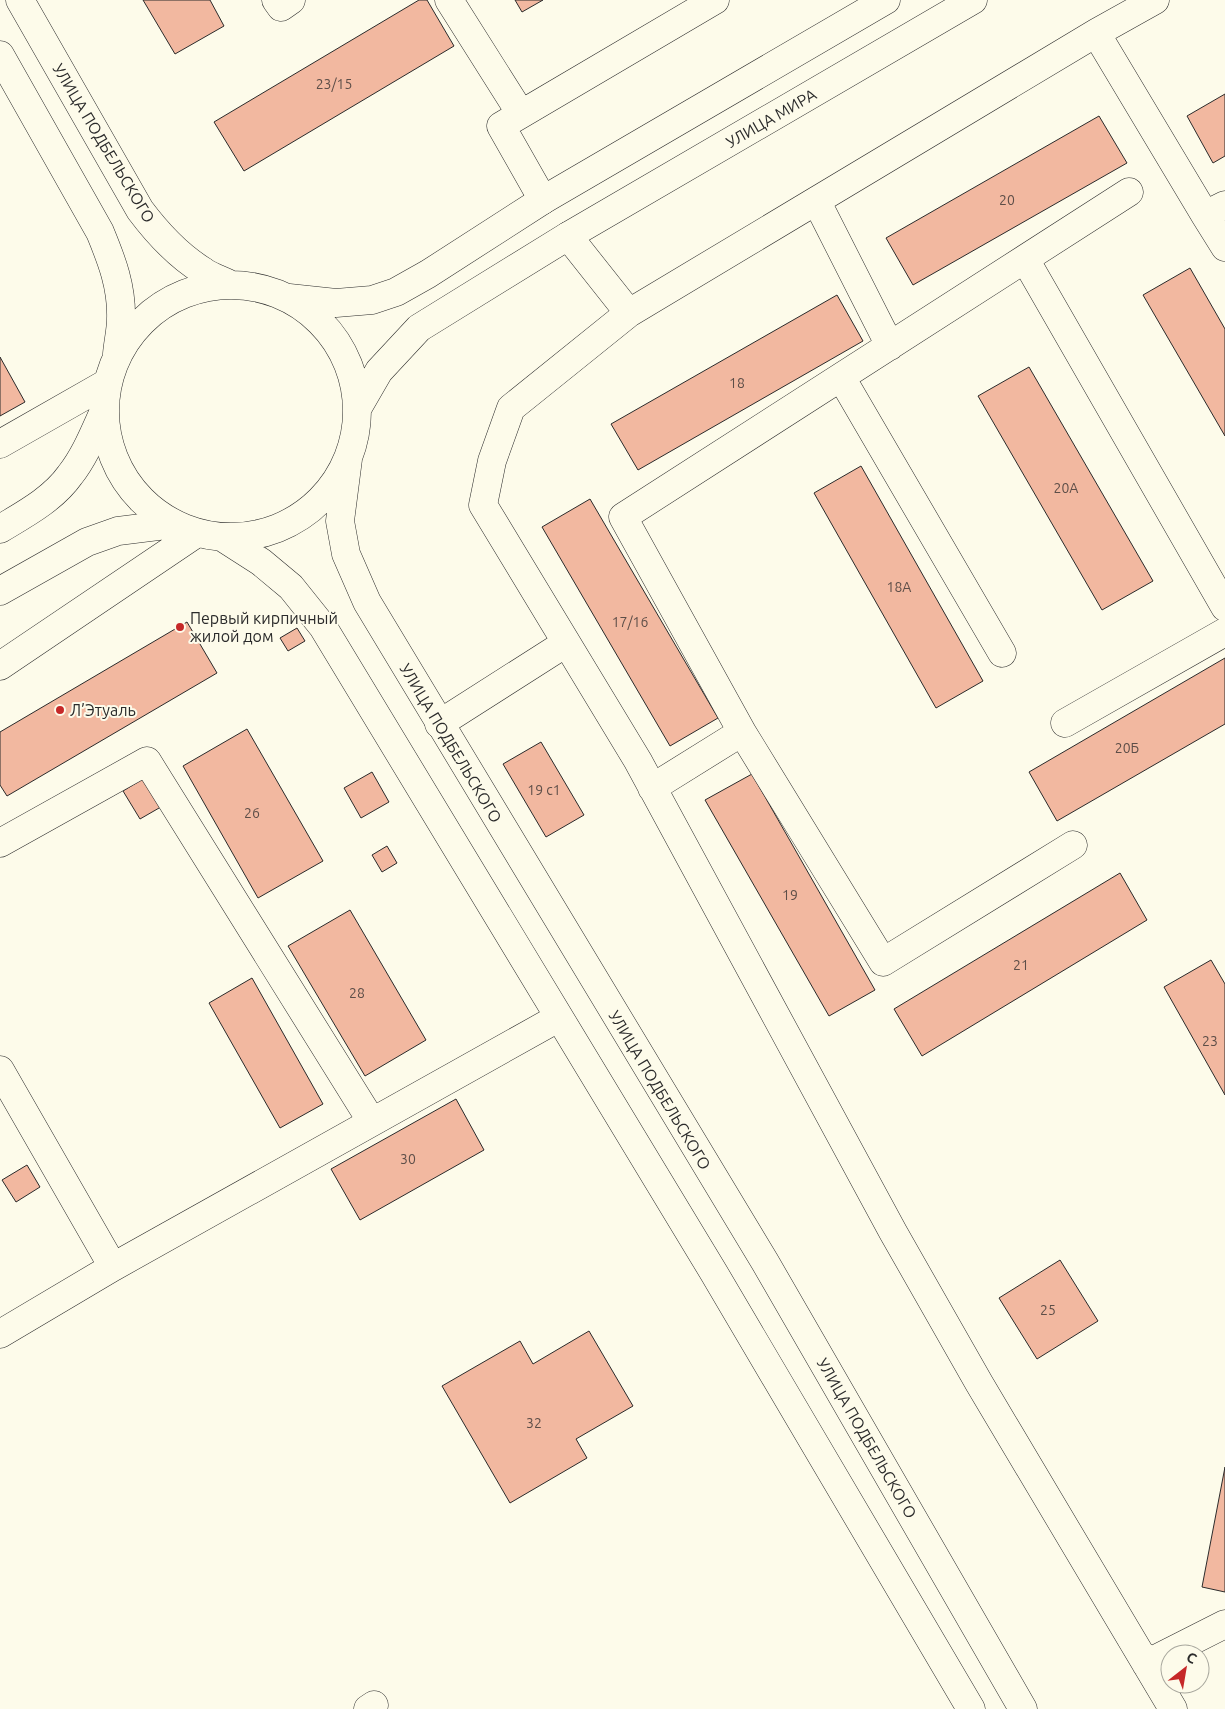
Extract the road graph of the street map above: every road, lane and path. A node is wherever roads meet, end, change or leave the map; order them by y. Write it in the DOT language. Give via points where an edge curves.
graph roads {
  1 [pos="20,0"];
  2 [pos="276,0"];
  3 [pos="291,0"];
  4 [pos="449,0"];
  5 [pos="715,0"];
  6 [pos="886,0"];
  7 [pos="973,0"];
  8 [pos="1155,0"];
  9 [pos="1096,33"];
  10 [pos="0,55"];
  11 [pos="521,114"];
  12 [pos="1129,192"];
  13 [pos="543,200"];
  14 [pos="817,202"];
  15 [pos="1215,210"];
  16 [pos="568,236"];
  17 [pos="1225,247"];
  18 [pos="1025,259"];
  19 [pos="231,285"];
  20 [pos="285,298"];
  21 [pos="629,313"];
  22 [pos="890,346"];
  23 [pos="116,357"];
  24 [pos="841,377"];
  25 [pos="107,383"];
  26 [pos="357,409"];
  27 [pos="104,411"];
  28 [pos="0,444"];
  29 [pos="348,459"];
  30 [pos="0,529"];
  31 [pos="198,531"];
  32 [pos="0,591"];
  33 [pos="1225,607"];
  34 [pos="1225,632"];
  35 [pos="566,644"];
  36 [pos="1002,653"];
  37 [pos="0,666"];
  38 [pos="1065,723"];
  39 [pos="439,724"];
  40 [pos="742,732"];
  41 [pos="652,788"];
  42 [pos="0,843"];
  43 [pos="1073,846"];
  44 [pos="558,1018"];
  45 [pos="0,1070"];
  46 [pos="372,1122"];
  47 [pos="113,1267"];
  48 [pos="0,1334"];
  49 [pos="1225,1624"];
  50 [pos="1146,1664"];
  51 [pos="971,1709"];
  52 [pos="1022,1709"];
  53 [pos="1173,1709"];
  1 -- 19 [label="main road, УЛИЦА ПОДБЕЛЬСКОГО" via="140,210 157,233 203,272"];
  2 -- 3 [label="main road" via="281,7"];
  4 -- 11 [label="main road"];
  5 -- 11 [label="main road"];
  6 -- 13 [label="main road"];
  7 -- 16 [label="main road, УЛИЦА МИРА"];
  8 -- 9 [label="main road"];
  9 -- 14 [label="main road"];
  9 -- 15 [label="main road"];
  10 -- 23 [label="main road" via="100,232 111,258 119,282 122,320"];
  11 -- 13 [label="main road" via="501,126"];
  12 -- 18 [label="main road"];
  13 -- 20 [label="main road" via="396,292 372,300 336,303"];
  14 -- 21 [label="main road"];
  14 -- 22 [label="main road"];
  15 -- 17 [label="main road"];
  16 -- 21 [label="main road"];
  16 -- 26 [label="main road, УЛИЦА МИРА" via="419,328 379,370"];
  18 -- 22 [label="main road"];
  18 -- 33 [label="main road"];
  19 -- 20 [label="main road" via="259,288"];
  19 -- 23 [label="main road" via="203,288 176,297 152,312 132,332"];
  20 -- 26 [label="main road" via="309,312 334,339 344,355 353,381"];
  21 -- 35 [label="main road" via="510,408 492,461 483,505"];
  22 -- 24 [label="main road"];
  23 -- 25 [label="main road"];
  24 -- 36 [label="main road"];
  24 -- 40 [label="main road" via="623,517"];
  25 -- 27 [label="main road"];
  25 -- 28 [label="main road"];
  26 -- 29 [label="main road"];
  27 -- 30 [label="main road" via="87,448 69,476 51,495"];
  27 -- 31 [label="main road" via="108,439 117,466 133,490 153,511"];
  29 -- 31 [label="main road" via="318,503 297,519 273,530 247,536"];
  29 -- 39 [label="main road, УЛИЦА ПОДБЕЛЬСКОГО" via="340,521 346,554 366,602"];
  31 -- 32 [label="main road" via="118,531 87,542"];
  31 -- 37 [label="main road"];
  31 -- 44 [label="main road" via="261,562 291,587 323,627"];
  34 -- 38 [label="main road"];
  35 -- 39 [label="main road"];
  35 -- 41 [label="main road"];
  39 -- 52 [label="main road, УЛИЦА ПОДБЕЛЬСКОГО" via="765,1262"];
  40 -- 41 [label="main road"];
  40 -- 43 [label="main road" via="883,962"];
  41 -- 50 [label="main road" via="893,1232"];
  42 -- 46 [label="main road" via="147,761"];
  44 -- 46 [label="main road"];
  44 -- 51 [label="main road" via="714,1273"];
  45 -- 47 [label="main road"];
  46 -- 47 [label="main road"];
  47 -- 48 [label="main road"];
  49 -- 50 [label="main road"];
  50 -- 53 [label="main road"];
}
